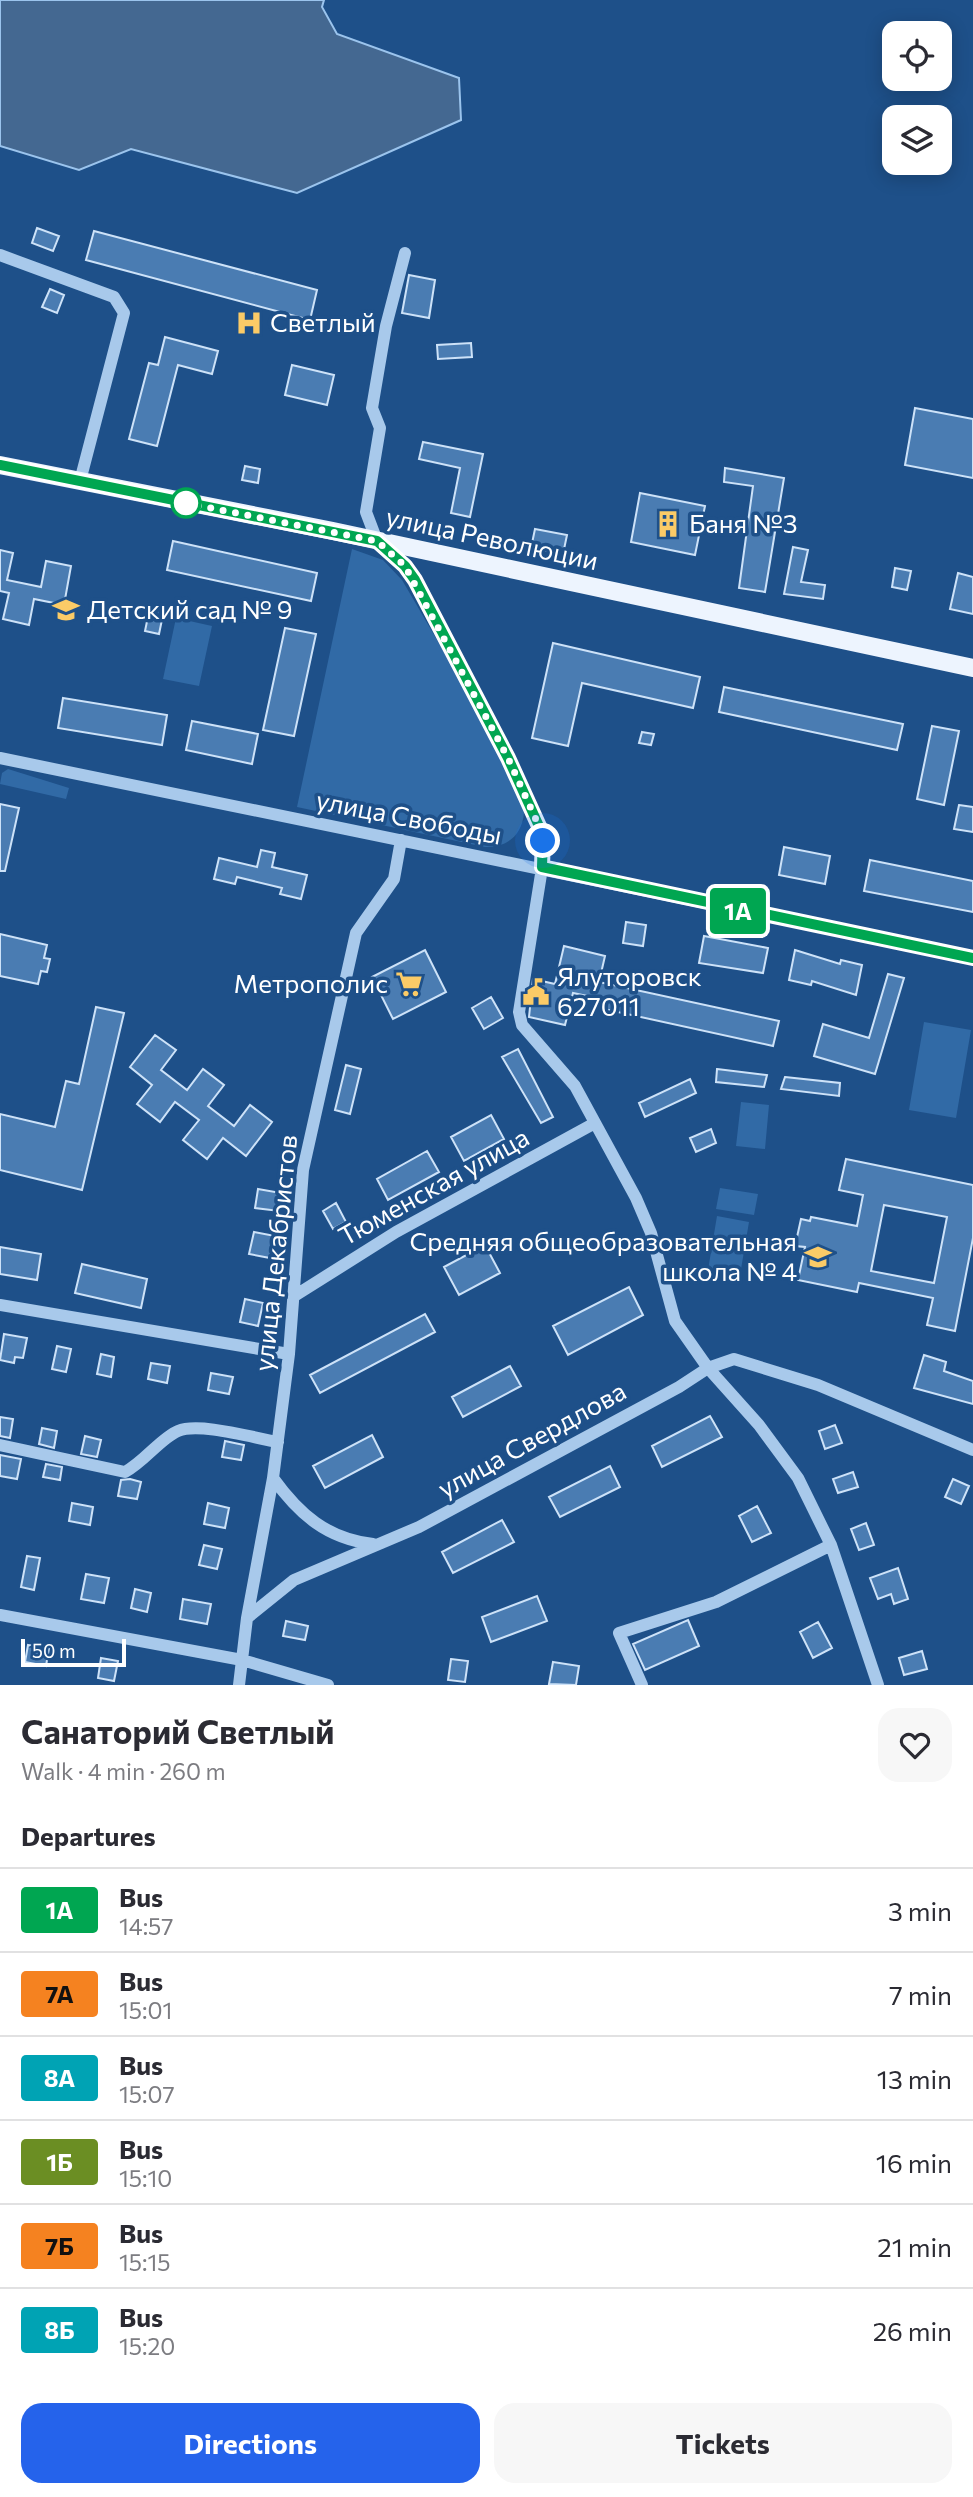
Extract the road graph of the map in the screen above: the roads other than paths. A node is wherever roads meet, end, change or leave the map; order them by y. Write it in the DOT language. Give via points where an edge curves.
graph roads {
  1 [pos="405,253"];
  2 [pos="0,255"];
  3 [pos="0,465"];
  4 [pos="80,481"];
  5 [pos="377,541"];
  6 [pos="973,668"];
  7 [pos="0,758"];
  8 [pos="401,840"];
  9 [pos="542,867"];
  10 [pos="973,958"];
  11 [pos="595,1123"];
  12 [pos="296,1295"];
  13 [pos="0,1305"];
  14 [pos="289,1354"];
  15 [pos="708,1368"];
  16 [pos="278,1442"];
  17 [pos="0,1445"];
  18 [pos="973,1450"];
  19 [pos="273,1478"];
  20 [pos="373,1544"];
  21 [pos="831,1545"];
  22 [pos="0,1615"];
  23 [pos="247,1618"];
  24 [pos="242,1660"];
  25 [pos="239,1685"];
  26 [pos="328,1685"];
  27 [pos="642,1685"];
  28 [pos="878,1685"];
  1 -- 5 [label="street" via="372,408 380,428 366,512"];
  2 -- 4 [label="street" via="114,296 124,313"];
  3 -- 4 [label="main road, улица Революции"];
  4 -- 5 [label="main road, улица Революции"];
  5 -- 6 [label="main road, улица Революции"];
  5 -- 9 [label="street" via="415,580 508,758 543,835"];
  7 -- 8 [label="street, улица Свободы"];
  8 -- 9 [label="street, улица Свободы"];
  8 -- 12 [label="street, улица Декабристов" via="394,879 356,933 303,1170"];
  9 -- 10 [label="street, улица Свободы"];
  9 -- 11 [label="street" via="519,1012 522,1025 575,1086"];
  11 -- 12 [label="street, Тюменская улица" via="396,1233"];
  11 -- 15 [label="street" via="651,1233 675,1321"];
  12 -- 14 [label="street, улица Декабристов"];
  13 -- 14 [label="street"];
  14 -- 16 [label="street, улица Декабристов"];
  15 -- 18 [label="street" via="734,1359 818,1384"];
  15 -- 20 [label="street, улица Свердлова" via="419,1527"];
  15 -- 21 [label="street" via="798,1478"];
  16 -- 17 [label="street" via="196,1429 177,1431 125,1472"];
  16 -- 19 [label="street, улица Декабристов"];
  19 -- 20 [label="street" via="294,1507 322,1529"];
  19 -- 23 [label="street, улица Декабристов"];
  20 -- 23 [label="street, улица Свердлова" via="294,1580"];
  21 -- 27 [label="street" via="716,1602 619,1633"];
  21 -- 28 [label="street"];
  22 -- 24 [label="street"];
  23 -- 24 [label="street, улица Декабристов"];
  24 -- 25 [label="street, улица Декабристов"];
  24 -- 26 [label="street"];
}
